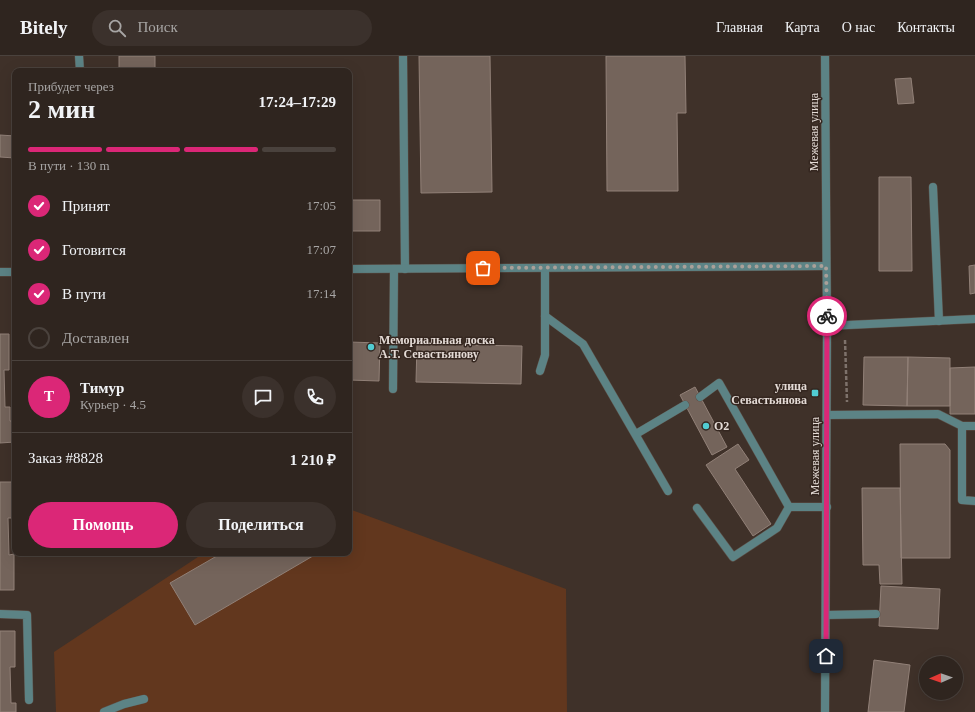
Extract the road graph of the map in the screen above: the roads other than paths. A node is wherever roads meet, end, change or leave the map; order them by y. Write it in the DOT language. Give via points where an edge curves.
graph roads {
  1 [pos="79,56"];
  2 [pos="403,56"];
  3 [pos="825,56"];
  4 [pos="80,68"];
  5 [pos="933,187"];
  6 [pos="826,266"];
  7 [pos="545,268"];
  8 [pos="352,269"];
  9 [pos="394,269"];
  10 [pos="405,269"];
  11 [pos="0,272"];
  12 [pos="12,272"];
  13 [pos="546,316"];
  14 [pos="975,319"];
  15 [pos="939,321"];
  16 [pos="827,326"];
  17 [pos="540,371"];
  18 [pos="394,389"];
  19 [pos="700,397"];
  20 [pos="685,405"];
  21 [pos="827,415"];
  22 [pos="962,426"];
  23 [pos="975,426"];
  24 [pos="636,434"];
  25 [pos="668,491"];
  26 [pos="975,501"];
  27 [pos="789,507"];
  28 [pos="827,507"];
  29 [pos="697,508"];
  30 [pos="0,614"];
  31 [pos="876,614"];
  32 [pos="826,615"];
  33 [pos="144,699"];
  34 [pos="29,700"];
  35 [pos="104,712"];
  36 [pos="825,712"];
  1 -- 4 [label="street"];
  2 -- 10 [label="street"];
  3 -- 6 [label="street, Межевая улица"];
  5 -- 15 [label="street"];
  6 -- 7 [label="street"];
  6 -- 16 [label="street, Межевая улица"];
  7 -- 10 [label="street"];
  7 -- 13 [label="street"];
  8 -- 9 [label="street"];
  9 -- 10 [label="street"];
  9 -- 18 [label="street"];
  11 -- 12 [label="street"];
  13 -- 17 [label="street" via="545,355"];
  13 -- 24 [label="street" via="583,344"];
  14 -- 15 [label="street"];
  15 -- 16 [label="street"];
  16 -- 21 [label="street, Межевая улица"];
  19 -- 27 [label="street" via="719,384"];
  20 -- 24 [label="street"];
  21 -- 22 [label="street" via="938,414"];
  21 -- 28 [label="street, Межевая улица"];
  22 -- 23 [label="street"];
  22 -- 26 [label="street" via="962,500"];
  24 -- 25 [label="street"];
  27 -- 28 [label="street"];
  27 -- 29 [label="street" via="777,528 733,557"];
  28 -- 32 [label="street, Межевая улица"];
  30 -- 34 [label="street" via="27,615"];
  31 -- 32 [label="street"];
  32 -- 36 [label="street, Межевая улица"];
  33 -- 35 [label="street"];
}
